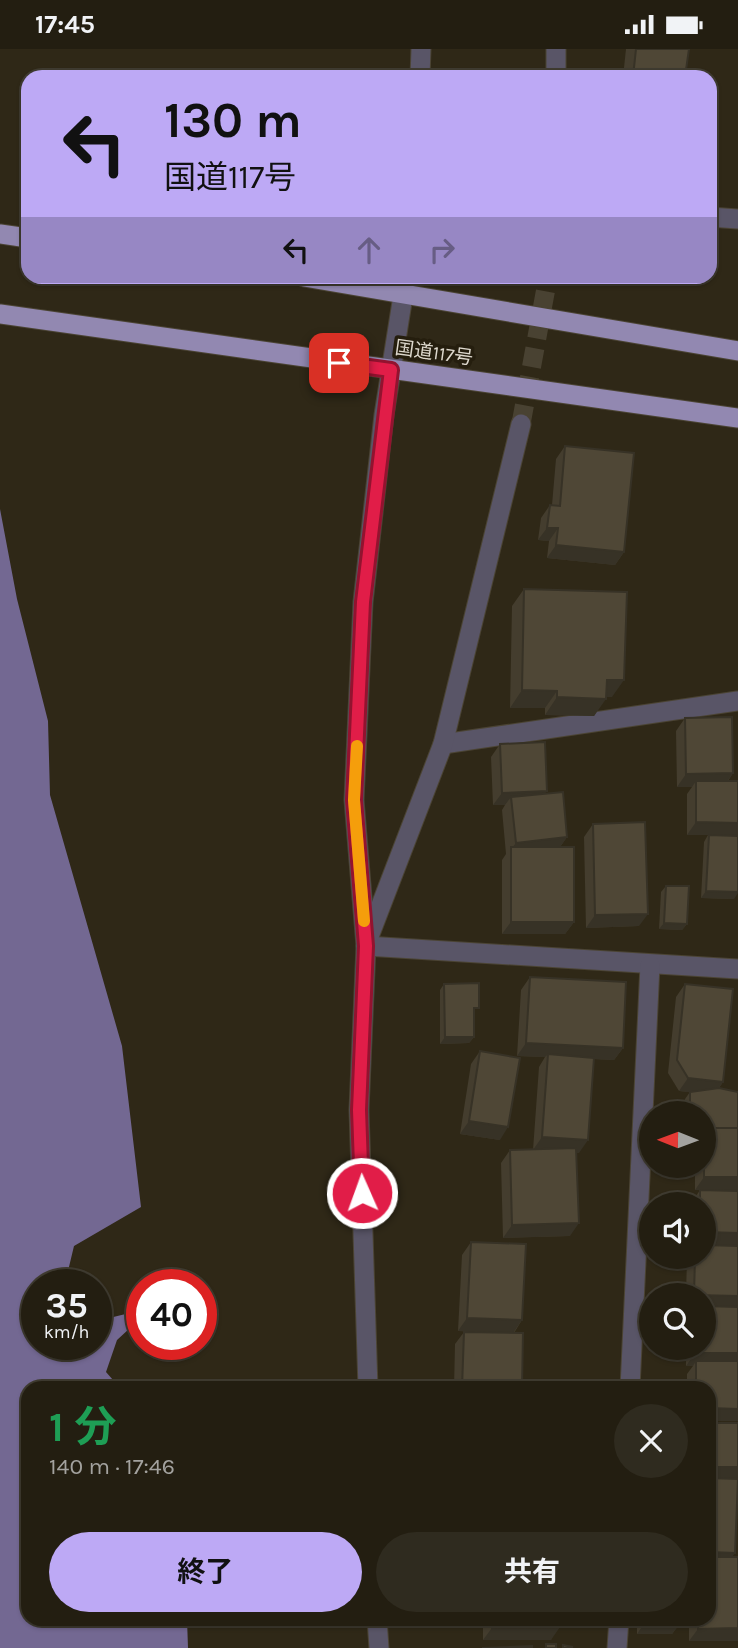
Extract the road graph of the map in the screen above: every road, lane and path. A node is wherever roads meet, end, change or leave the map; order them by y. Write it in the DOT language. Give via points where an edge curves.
graph roads {
  1 [pos="421,49"];
  2 [pos="556,49"];
  3 [pos="420,70"];
  4 [pos="556,70"];
  5 [pos="717,218"];
  6 [pos="738,219"];
  7 [pos="0,234"];
  8 [pos="21,237"];
  9 [pos="405,284"];
  10 [pos="0,314"];
  11 [pos="738,351"];
  12 [pos="391,370"];
  13 [pos="738,418"];
  14 [pos="521,424"];
  15 [pos="738,701"];
  16 [pos="443,744"];
  17 [pos="366,946"];
  18 [pos="650,965"];
  19 [pos="738,969"];
  20 [pos="368,1381"];
  21 [pos="630,1381"];
  22 [pos="377,1626"];
  23 [pos="619,1626"];
  24 [pos="379,1648"];
  25 [pos="617,1648"];
  1 -- 3 [label="street"];
  2 -- 4 [label="street"];
  5 -- 6 [label="street"];
  7 -- 8 [label="highway"];
  9 -- 11 [label="highway"];
  9 -- 12 [label="street"];
  10 -- 12 [label="highway, 国道117号"];
  12 -- 13 [label="highway, 国道117号"];
  12 -- 17 [label="street" via="363,602 354,800"];
  14 -- 16 [label="street"];
  15 -- 16 [label="street"];
  16 -- 17 [label="street"];
  17 -- 18 [label="street"];
  17 -- 20 [label="street" via="359,1110"];
  18 -- 19 [label="street"];
  18 -- 21 [label="street"];
  22 -- 24 [label="street"];
  23 -- 25 [label="street"];
}
